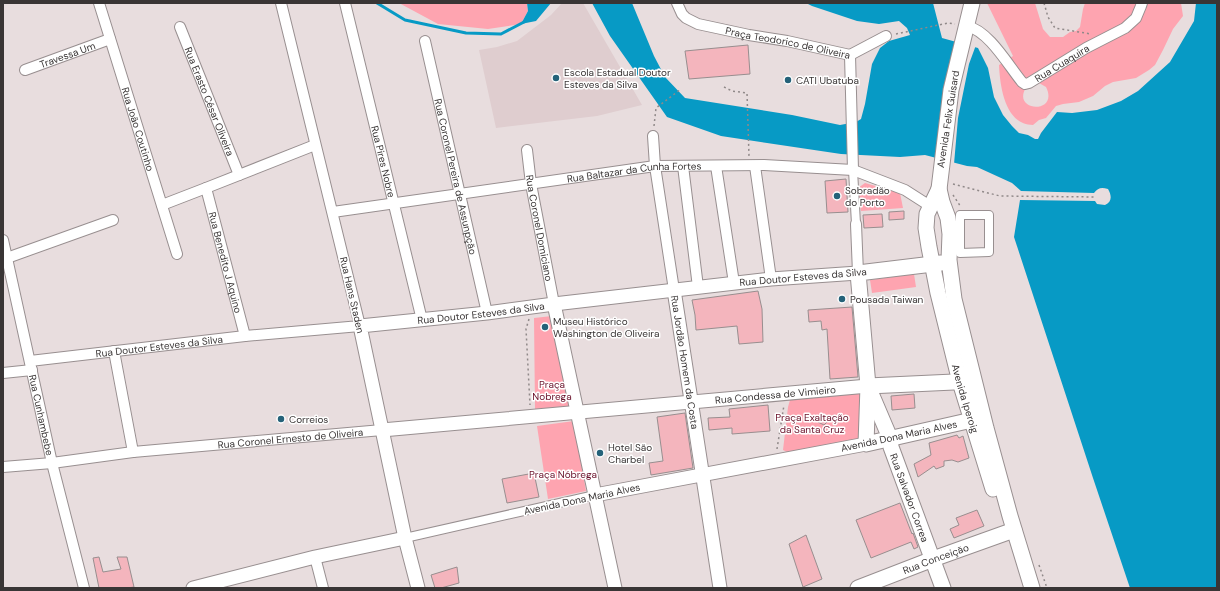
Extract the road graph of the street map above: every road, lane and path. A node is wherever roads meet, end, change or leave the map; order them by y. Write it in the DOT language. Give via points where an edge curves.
graph roads {
  1 [pos="99,3"];
  2 [pos="281,3"];
  3 [pos="346,3"];
  4 [pos="677,3"];
  5 [pos="972,3"];
  6 [pos="1044,3"];
  7 [pos="1142,3"];
  8 [pos="948,23"];
  9 [pos="180,27"];
  10 [pos="965,31"];
  11 [pos="1092,34"];
  12 [pos="886,36"];
  13 [pos="110,39"];
  14 [pos="425,41"];
  15 [pos="850,55"];
  16 [pos="25,70"];
  17 [pos="724,87"];
  18 [pos="681,89"];
  19 [pos="653,136"];
  20 [pos="315,145"];
  21 [pos="748,145"];
  22 [pos="527,150"];
  23 [pos="655,166"];
  24 [pos="683,166"];
  25 [pos="716,166"];
  26 [pos="755,166"];
  27 [pos="853,167"];
  28 [pos="239,176"];
  29 [pos="941,183"];
  30 [pos="531,184"];
  31 [pos="206,188"];
  32 [pos="461,194"];
  33 [pos="1096,197"];
  34 [pos="925,203"];
  35 [pos="394,204"];
  36 [pos="162,205"];
  37 [pos="333,212"];
  38 [pos="966,215"];
  39 [pos="948,218"];
  40 [pos="113,220"];
  41 [pos="856,224"];
  42 [pos="926,228"];
  43 [pos="950,234"];
  44 [pos="3,240"];
  45 [pos="178,254"];
  46 [pos="7,258"];
  47 [pos="949,260"];
  48 [pos="933,265"];
  49 [pos="858,273"];
  50 [pos="771,279"];
  51 [pos="734,283"];
  52 [pos="8,285"];
  53 [pos="698,287"];
  54 [pos="674,290"];
  55 [pos="554,304"];
  56 [pos="530,307"];
  57 [pos="488,313"];
  58 [pos="422,320"];
  59 [pos="360,326"];
  60 [pos="245,336"];
  61 [pos="114,351"];
  62 [pos="31,366"];
  63 [pos="3,373"];
  64 [pos="967,380"];
  65 [pos="868,386"];
  66 [pos="785,394"];
  67 [pos="691,402"];
  68 [pos="577,412"];
  69 [pos="531,416"];
  70 [pos="972,420"];
  71 [pos="382,430"];
  72 [pos="890,438"];
  73 [pos="866,444"];
  74 [pos="133,452"];
  75 [pos="776,461"];
  76 [pos="52,463"];
  77 [pos="3,467"];
  78 [pos="702,475"];
  79 [pos="595,495"];
  80 [pos="1010,531"];
  81 [pos="405,538"];
  82 [pos="315,557"];
  83 [pos="933,559"];
  84 [pos="84,588"];
  85 [pos="194,588"];
  86 [pos="323,588"];
  87 [pos="418,588"];
  88 [pos="615,588"];
  89 [pos="720,588"];
  90 [pos="858,588"];
  91 [pos="943,588"];
  92 [pos="1022,588"];
  93 [pos="1032,588"];
  1 -- 13 [label="street, Rua João Coutinho"];
  2 -- 20 [label="street, Rua Hans Staden"];
  3 -- 35 [label="street, Rua Pires Nobre"];
  4 -- 15 [label="street, Praça Teodorico de Oliveira" via="682,14 698,24"];
  5 -- 10 [label="main road, Avenida Felix Guisard"];
  6 -- 11 [label="path" via="1055,28"];
  7 -- 10 [label="street, Rua Cuaquira" via="1136,18 1125,28 1025,84 983,34 973,27"];
  8 -- 12 [label="path"];
  9 -- 28 [label="street, Rua Erasto César Oliveira"];
  10 -- 29 [label="main road, Avenida Felix Guisard" via="951,90"];
  12 -- 15 [label="street"];
  13 -- 16 [label="street, Travessa Um"];
  13 -- 36 [label="street, Rua João Coutinho"];
  14 -- 32 [label="street, Rua Coronel Pereira de Assunpção"];
  15 -- 27 [label="street, Praça Teodorico de Oliveira"];
  17 -- 21 [label="path" via="747,93"];
  18 -- 19 [label="path" via="656,108"];
  19 -- 23 [label="street, Rua Jordão Homem da Costa"];
  20 -- 28 [label="street"];
  20 -- 37 [label="street, Rua Hans Staden"];
  22 -- 30 [label="street, Rua Coronel Domiciano"];
  23 -- 24 [label="street, Rua Baltazar da Cunha Fortes"];
  23 -- 30 [label="street, Rua Baltazar da Cunha Fortes"];
  23 -- 54 [label="street, Rua Jordão Homem da Costa"];
  24 -- 25 [label="street, Rua Baltazar da Cunha Fortes"];
  24 -- 53 [label="street"];
  25 -- 26 [label="street, Rua Baltazar da Cunha Fortes"];
  25 -- 51 [label="street"];
  26 -- 27 [label="street, Rua Baltazar da Cunha Fortes"];
  26 -- 50 [label="street"];
  27 -- 34 [label="street, Rua Baltazar da Cunha Fortes" via="905,190"];
  27 -- 41 [label="street, Rua Salvador Correa"];
  28 -- 31 [label="street"];
  29 -- 33 [label="path" via="1000,196"];
  29 -- 34 [label="main road, Avenida Felix Guisard"];
  29 -- 38 [label="path"];
  29 -- 39 [label="main road, Avenida Felix Guisard" via="942,202"];
  30 -- 32 [label="street, Rua Baltazar da Cunha Fortes"];
  30 -- 55 [label="street, Rua Coronel Domiciano"];
  31 -- 36 [label="street"];
  31 -- 60 [label="street, Rua Benedito J Aquino"];
  32 -- 35 [label="street, Rua Baltazar da Cunha Fortes"];
  32 -- 57 [label="street, Rua Coronel Pereira de Assunpção"];
  34 -- 39 [label="main road"];
  34 -- 42 [label="main road, Avenida Iperoig" via="928,214"];
  35 -- 37 [label="street, Rua Baltazar da Cunha Fortes"];
  35 -- 58 [label="street, Rua Pires Nobre"];
  36 -- 45 [label="street, Rua João Coutinho"];
  37 -- 59 [label="street, Rua Hans Staden"];
  38 -- 38 [label="street" via="960,215 960,252 988,252 989,215"];
  39 -- 43 [label="main road, Avenida Iperoig"];
  40 -- 46 [label="street"];
  41 -- 49 [label="street, Rua Salvador Correa"];
  42 -- 43 [label="main road" via="939,223"];
  42 -- 48 [label="main road, Avenida Iperoig"];
  43 -- 47 [label="main road, Avenida Iperoig"];
  44 -- 46 [label="street, Rua Cunhambebe"];
  46 -- 52 [label="street, Rua Cunhambebe"];
  47 -- 48 [label="main road, Rua Doutor Esteves da Silva"];
  47 -- 64 [label="main road, Avenida Iperoig"];
  48 -- 49 [label="main road, Rua Doutor Esteves da Silva"];
  48 -- 64 [label="main road, Avenida Iperoig" via="938,293"];
  49 -- 50 [label="street, Rua Doutor Esteves da Silva"];
  49 -- 65 [label="main road, Rua Salvador Correa"];
  50 -- 51 [label="street, Rua Doutor Esteves da Silva"];
  51 -- 53 [label="street, Rua Doutor Esteves da Silva"];
  52 -- 62 [label="street, Rua Cunhambebe"];
  53 -- 54 [label="street, Rua Doutor Esteves da Silva"];
  54 -- 55 [label="street, Rua Doutor Esteves da Silva"];
  54 -- 67 [label="street, Rua Jordão Homem da Costa"];
  55 -- 56 [label="street, Rua Doutor Esteves da Silva"];
  55 -- 68 [label="street, Rua Coronel Domiciano"];
  56 -- 57 [label="street, Rua Doutor Esteves da Silva"];
  56 -- 69 [label="path" via="526,329"];
  57 -- 58 [label="street, Rua Doutor Esteves da Silva"];
  58 -- 59 [label="street, Rua Doutor Esteves da Silva"];
  59 -- 60 [label="street, Rua Doutor Esteves da Silva"];
  59 -- 71 [label="street, Rua Hans Staden"];
  60 -- 61 [label="street, Rua Doutor Esteves da Silva"];
  61 -- 62 [label="street, Rua Doutor Esteves da Silva"];
  61 -- 74 [label="street"];
  62 -- 63 [label="street, Rua Doutor Esteves da Silva"];
  62 -- 76 [label="street, Rua Cunhambebe"];
  64 -- 65 [label="main road, Rua Condessa de Vimieiro"];
  64 -- 70 [label="main road, Avenida Iperoig"];
  64 -- 80 [label="main road, Avenida Iperoig"];
  65 -- 66 [label="street, Rua Condessa de Vimieiro"];
  65 -- 72 [label="main road, Rua Salvador Correa"];
  65 -- 73 [label="main road, Rua Salvador Correa"];
  66 -- 67 [label="street, Rua Condessa de Vimieiro"];
  66 -- 75 [label="path"];
  67 -- 68 [label="street, Rua Condessa de Vimieiro"];
  67 -- 78 [label="street, Rua Jordão Homem da Costa"];
  68 -- 69 [label="street, Rua Coronel Ernesto de Oliveira"];
  68 -- 79 [label="street, Rua Coronel Domiciano"];
  69 -- 71 [label="street, Rua Coronel Ernesto de Oliveira"];
  70 -- 72 [label="main road, Avenida Dona Maria Alves"];
  70 -- 80 [label="main road, Avenida Iperoig" via="1002,519"];
  71 -- 74 [label="street, Rua Coronel Ernesto de Oliveira"];
  71 -- 81 [label="street, Rua Hans Staden"];
  72 -- 73 [label="main road, Avenida Dona Maria Alves"];
  72 -- 83 [label="main road, Rua Salvador Correa" via="891,447"];
  73 -- 75 [label="street, Avenida Dona Maria Alves"];
  74 -- 76 [label="street, Rua Coronel Ernesto de Oliveira"];
  75 -- 78 [label="street, Avenida Dona Maria Alves"];
  76 -- 77 [label="street, Rua Coronel Ernesto de Oliveira"];
  76 -- 84 [label="street, Rua Cunhambebe"];
  78 -- 79 [label="street, Avenida Dona Maria Alves"];
  78 -- 89 [label="street, Rua Jordão Homem da Costa"];
  79 -- 81 [label="street, Avenida Dona Maria Alves"];
  79 -- 88 [label="street, Rua Coronel Domiciano"];
  80 -- 83 [label="main road, Rua Conceição"];
  80 -- 92 [label="main road, Avenida Iperoig"];
  80 -- 93 [label="main road, Avenida Iperoig"];
  81 -- 82 [label="street, Avenida Dona Maria Alves"];
  81 -- 87 [label="street, Rua Hans Staden"];
  82 -- 85 [label="street, Avenida Dona Maria Alves"];
  82 -- 86 [label="street"];
  83 -- 90 [label="main road, Rua Conceição"];
  83 -- 91 [label="main road, Rua Salvador Correa"];
}
